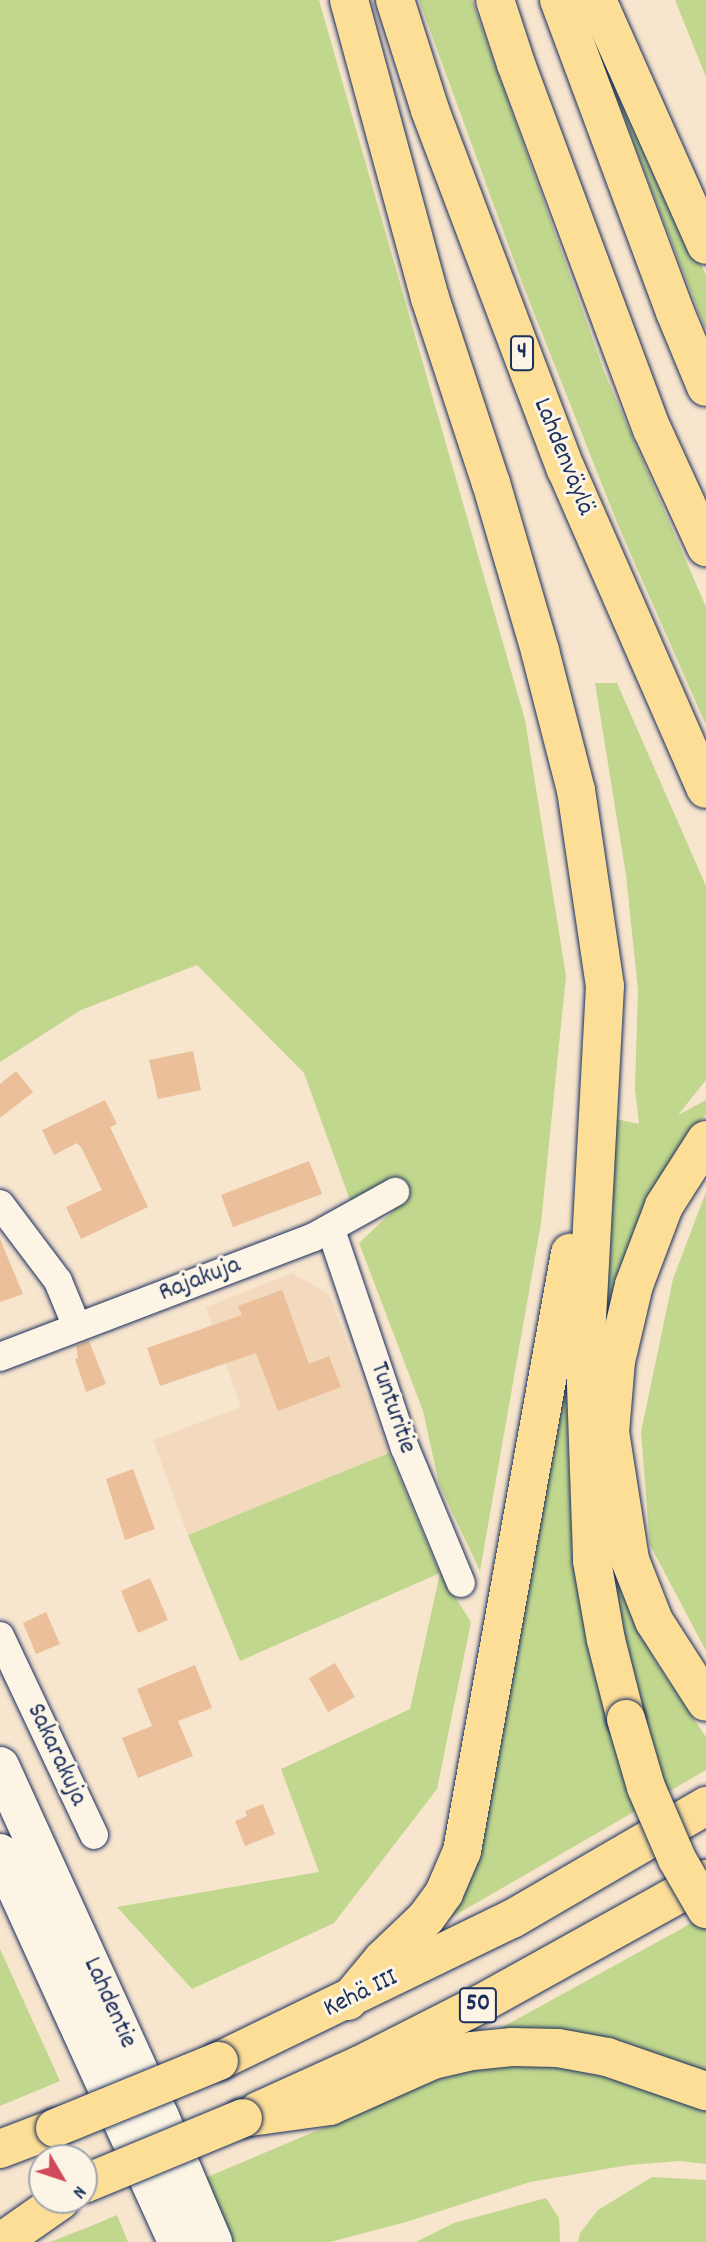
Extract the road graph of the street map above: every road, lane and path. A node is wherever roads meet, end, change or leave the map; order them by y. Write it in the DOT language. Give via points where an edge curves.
graph roads {
  1 [pos="349,0"];
  2 [pos="396,0"];
  3 [pos="495,0"];
  4 [pos="559,0"];
  5 [pos="597,0"];
  6 [pos="706,245"];
  7 [pos="706,387"];
  8 [pos="706,547"];
  9 [pos="706,789"];
  10 [pos="600,1089"];
  11 [pos="706,1140"];
  12 [pos="395,1192"];
  13 [pos="0,1204"];
  14 [pos="331,1230"];
  15 [pos="77,1327"];
  16 [pos="0,1357"];
  17 [pos="461,1583"];
  18 [pos="0,1636"];
  19 [pos="702,1697"];
  20 [pos="0,1766"];
  21 [pos="706,1806"];
  22 [pos="94,1835"];
  23 [pos="0,1853"];
  24 [pos="706,1879"];
  25 [pos="706,1909"];
  26 [pos="348,2001"];
  27 [pos="706,2091"];
  28 [pos="243,2118"];
  29 [pos="55,2128"];
  30 [pos="0,2129"];
  31 [pos="0,2149"];
  32 [pos="98,2179"];
  33 [pos="28,2205"];
  34 [pos="41,2214"];
  35 [pos="0,2216"];
  36 [pos="1,2242"];
  37 [pos="177,2242"];
  38 [pos="213,2242"];
  1 -- 10 [label="highway" via="430,298 491,483 576,790 605,986"];
  2 -- 9 [label="highway, Lahdenväylä / 4" via="430,110 566,469"];
  3 -- 8 [label="highway" via="652,429"];
  4 -- 7 [label="highway"];
  5 -- 6 [label="highway"];
  10 -- 25 [label="highway, bridge" via="585,1356 592,1561 606,1640 646,1787 677,1859"];
  10 -- 26 [label="highway" via="465,1839 438,1901"];
  11 -- 19 [label="highway" via="664,1206 634,1285 616,1361 610,1432 630,1560 654,1621"];
  12 -- 14 [label="street, Rajakuja"];
  13 -- 15 [label="street" via="58,1281"];
  14 -- 15 [label="street, Rajakuja"];
  14 -- 17 [label="street, Tunturitie" via="405,1448"];
  15 -- 16 [label="street, Rajakuja"];
  18 -- 22 [label="street, Sakarakuja"];
  20 -- 38 [label="main road, Lahdentie"];
  21 -- 26 [label="highway, Kehä III / 50" via="512,1919"];
  23 -- 37 [label="main road, Lahdentie"];
  24 -- 28 [label="highway, 50" via="482,2003"];
  26 -- 29 [label="highway, Kehä III / 50, bridge" via="219,2061"];
  27 -- 28 [label="highway" via="607,2057 512,2047 433,2060 330,2106"];
  28 -- 32 [label="highway, 50, bridge"];
  29 -- 30 [label="highway"];
  29 -- 31 [label="highway, Kehä III / 50"];
  33 -- 35 [label="highway"];
  34 -- 36 [label="highway"];
}
